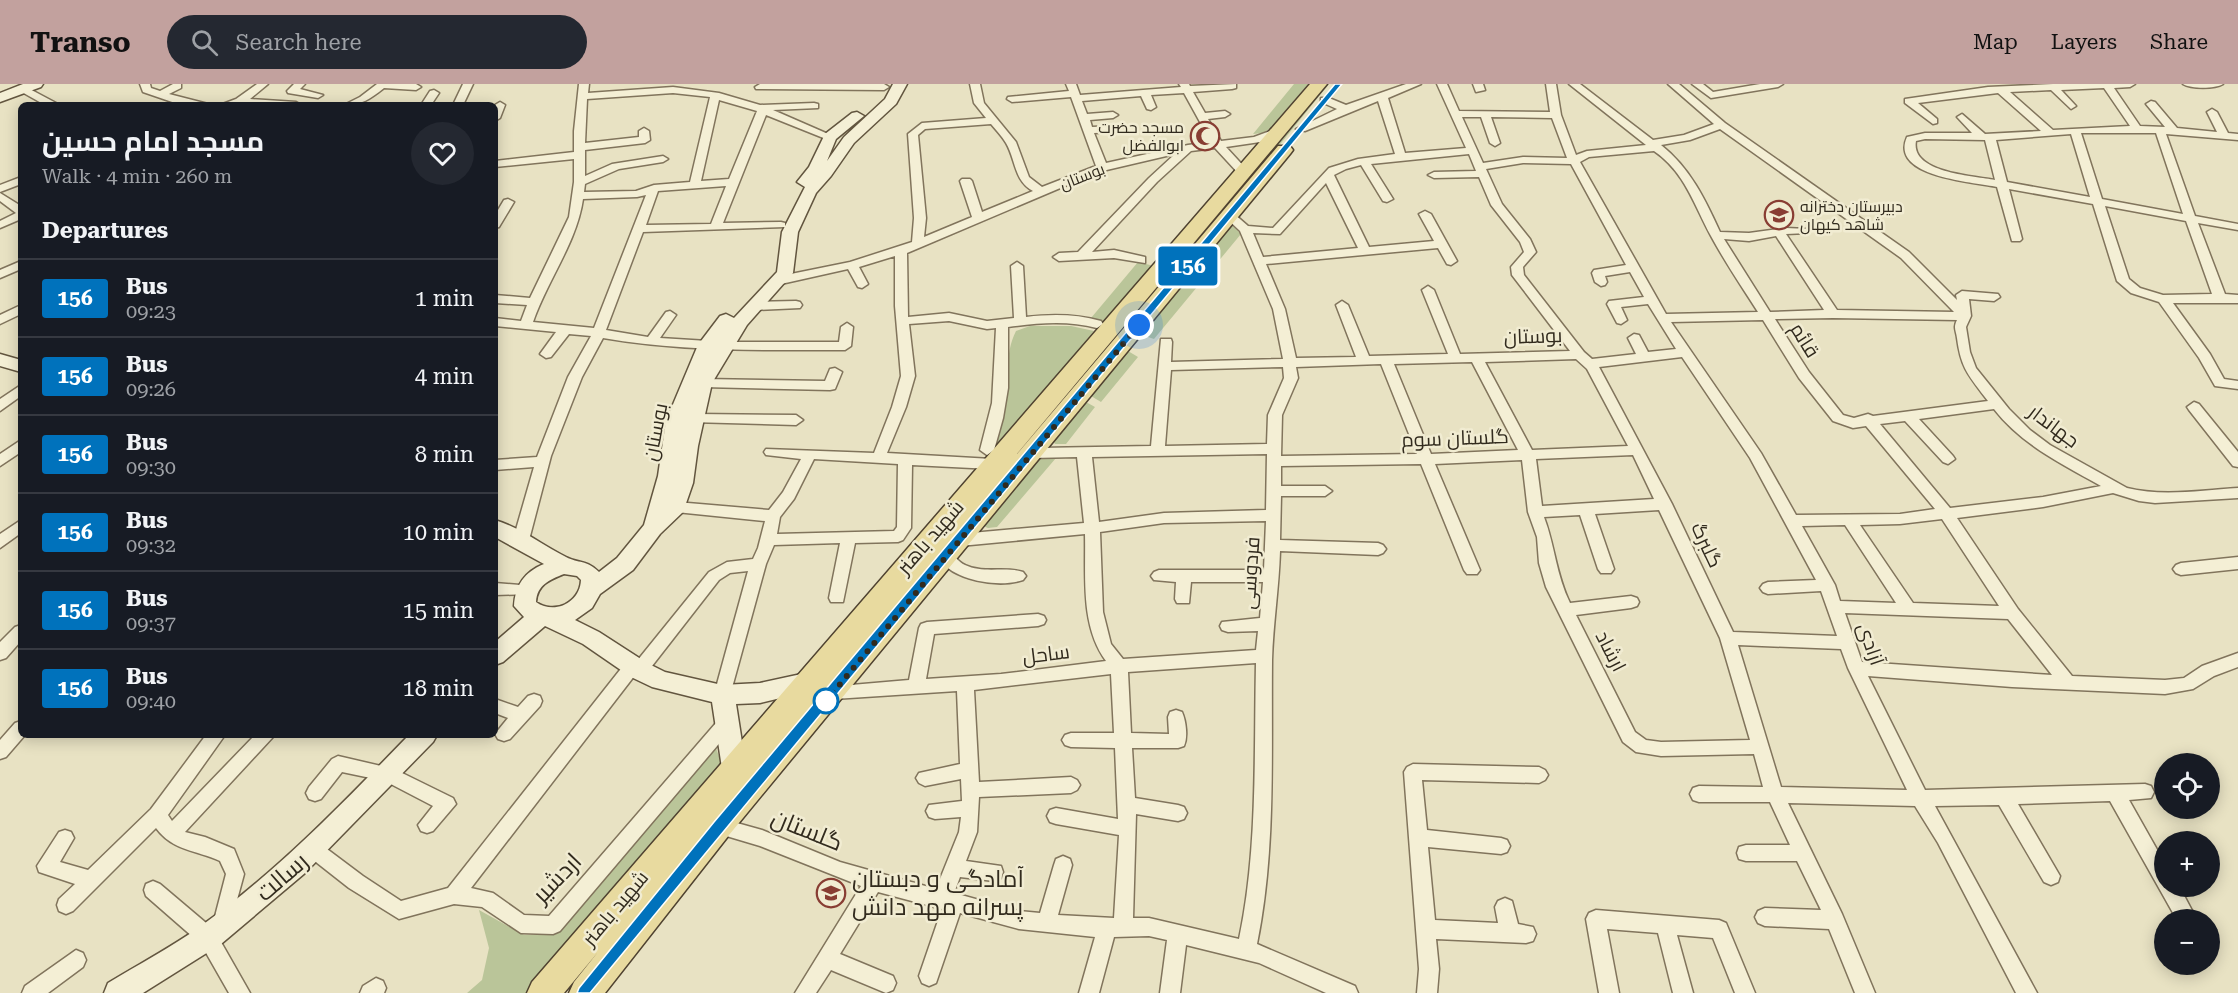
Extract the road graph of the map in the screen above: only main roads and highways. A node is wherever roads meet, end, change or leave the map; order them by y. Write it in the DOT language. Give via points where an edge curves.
graph roads {
  1 [pos="1332,94"];
  2 [pos="1290,130"];
  3 [pos="1144,304"];
  4 [pos="1024,445"];
  5 [pos="543,993"];
  6 [pos="585,993"];
  1 -- 2 [label="main road, شهید باهنر"];
  2 -- 3 [label="main road, شهید باهنر" via="1243,172"];
  2 -- 3 [label="main road, شهید باهنر" via="1237,222"];
  3 -- 4 [label="main road, شهید باهنر"];
  4 -- 5 [label="main road, شهید باهنر" via="990,457 806,683"];
  4 -- 6 [label="main road, شهید باهنر" via="953,549 719,826"];
}
